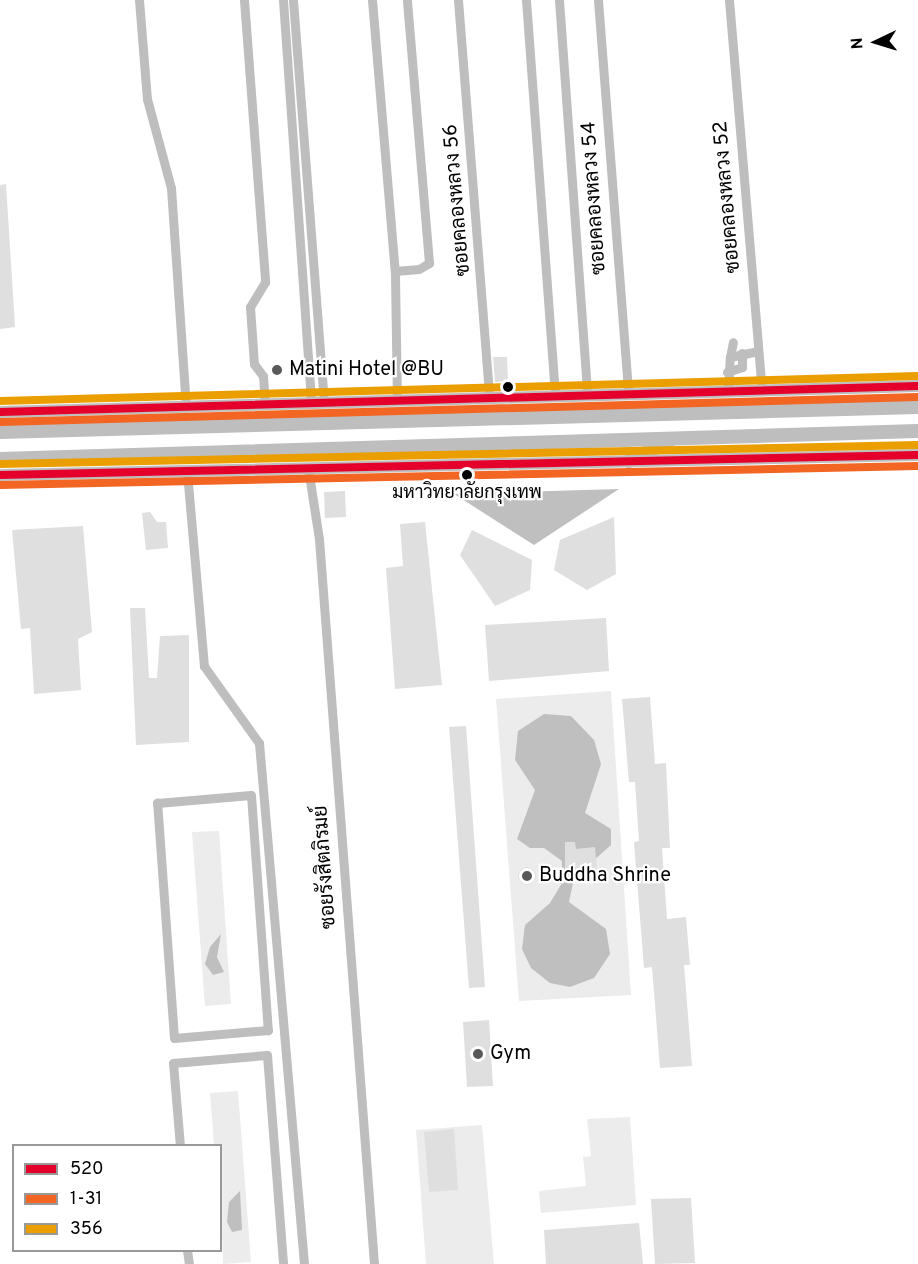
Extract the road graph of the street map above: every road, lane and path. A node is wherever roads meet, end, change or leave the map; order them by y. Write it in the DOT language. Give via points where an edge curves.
graph roads {
  1 [pos="139,0"];
  2 [pos="244,0"];
  3 [pos="283,0"];
  4 [pos="293,0"];
  5 [pos="372,0"];
  6 [pos="407,0"];
  7 [pos="458,0"];
  8 [pos="526,0"];
  9 [pos="559,0"];
  10 [pos="598,0"];
  11 [pos="729,0"];
  12 [pos="395,271"];
  13 [pos="733,342"];
  14 [pos="753,352"];
  15 [pos="742,353"];
  16 [pos="730,357"];
  17 [pos="727,372"];
  18 [pos="918,386"];
  19 [pos="762,390"];
  20 [pos="728,391"];
  21 [pos="587,394"];
  22 [pos="628,394"];
  23 [pos="555,395"];
  24 [pos="489,397"];
  25 [pos="397,399"];
  26 [pos="318,402"];
  27 [pos="265,404"];
  28 [pos="186,406"];
  29 [pos="918,407"];
  30 [pos="0,412"];
  31 [pos="918,431"];
  32 [pos="0,432"];
  33 [pos="674,439"];
  34 [pos="918,455"];
  35 [pos="0,459"];
  36 [pos="629,460"];
  37 [pos="308,468"];
  38 [pos="187,472"];
  39 [pos="0,475"];
  40 [pos="275,912"];
  41 [pos="260,914"];
  42 [pos="180,1144"];
  43 [pos="296,1168"];
  44 [pos="277,1170"];
  45 [pos="283,1264"];
  46 [pos="304,1264"];
  47 [pos="374,1264"];
  1 -- 28 [label="street" via="147,99 171,188"];
  2 -- 27 [label="street" via="265,282 250,307 254,364 263,376"];
  3 -- 26 [label="street"];
  4 -- 26 [label="street"];
  5 -- 12 [label="street"];
  6 -- 12 [label="street" via="429,263 419,269"];
  7 -- 24 [label="street, ซอยคลองหลวง 56"];
  8 -- 23 [label="street"];
  9 -- 21 [label="street"];
  10 -- 22 [label="street, ซอยคลองหลวง 54"];
  11 -- 19 [label="street, ซอยคลองหลวง 52"];
  12 -- 25 [label="street"];
  13 -- 16 [label="street"];
  14 -- 15 [label="street"];
  15 -- 16 [label="street"];
  15 -- 17 [label="street" via="742,367"];
  16 -- 17 [label="street"];
  17 -- 20 [label="street"];
  18 -- 19 [label="main road"];
  19 -- 20 [label="main road"];
  20 -- 22 [label="main road"];
  21 -- 22 [label="main road"];
  21 -- 23 [label="main road"];
  23 -- 24 [label="main road"];
  24 -- 25 [label="main road"];
  25 -- 26 [label="main road"];
  26 -- 27 [label="main road"];
  27 -- 28 [label="main road"];
  28 -- 30 [label="main road"];
  29 -- 32 [label="highway"];
  31 -- 33 [label="highway"];
  33 -- 35 [label="highway"];
  33 -- 36 [label="highway"];
  34 -- 36 [label="main road"];
  36 -- 37 [label="main road"];
  37 -- 38 [label="main road"];
  37 -- 47 [label="street, ซอยรังสิตภิรมย์" via="319,538"];
  38 -- 39 [label="main road"];
  38 -- 40 [label="street" via="204,666 259,743"];
  40 -- 41 [label="street"];
  40 -- 43 [label="street"];
  41 -- 41 [label="street" via="251,795 157,803 174,1038 268,1030"];
  42 -- 44 [label="street" via="173,1063 267,1055"];
  43 -- 44 [label="street"];
  43 -- 46 [label="street"];
  44 -- 45 [label="street"];
}
